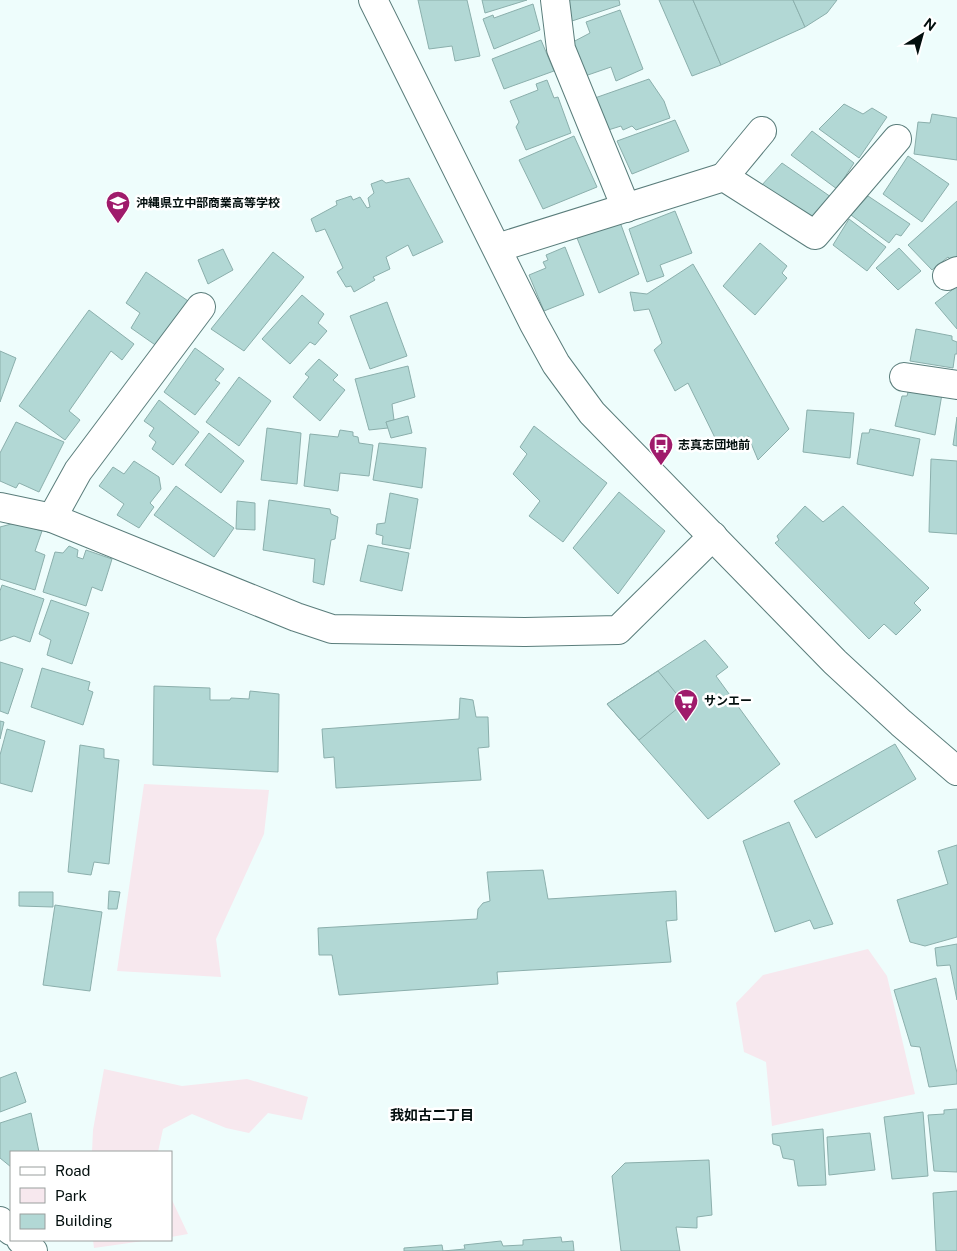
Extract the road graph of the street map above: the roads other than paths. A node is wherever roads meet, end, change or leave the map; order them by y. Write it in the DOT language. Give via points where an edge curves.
graph roads {
  1 [pos="373,0"];
  2 [pos="555,0"];
  3 [pos="762,131"];
  4 [pos="897,139"];
  5 [pos="724,177"];
  6 [pos="626,208"];
  7 [pos="497,248"];
  8 [pos="201,308"];
  9 [pos="904,377"];
  10 [pos="957,385"];
  11 [pos="0,507"];
  12 [pos="52,518"];
  13 [pos="713,536"];
  14 [pos="957,771"];
  15 [pos="0,1221"];
  16 [pos="10,1230"];
  17 [pos="22,1241"];
  18 [pos="33,1251"];
  1 -- 7 [label="street"];
  2 -- 6 [label="street" via="561,49"];
  3 -- 5 [label="street"];
  4 -- 5 [label="street" via="815,235"];
  5 -- 6 [label="street"];
  6 -- 7 [label="street"];
  7 -- 13 [label="street" via="556,364 592,413"];
  8 -- 12 [label="street" via="78,471"];
  9 -- 10 [label="street"];
  11 -- 12 [label="street"];
  12 -- 13 [label="street" via="332,629 618,630"];
  13 -- 14 [label="street" via="835,662"];
  15 -- 16 [label="street"];
  17 -- 18 [label="street"];
}
